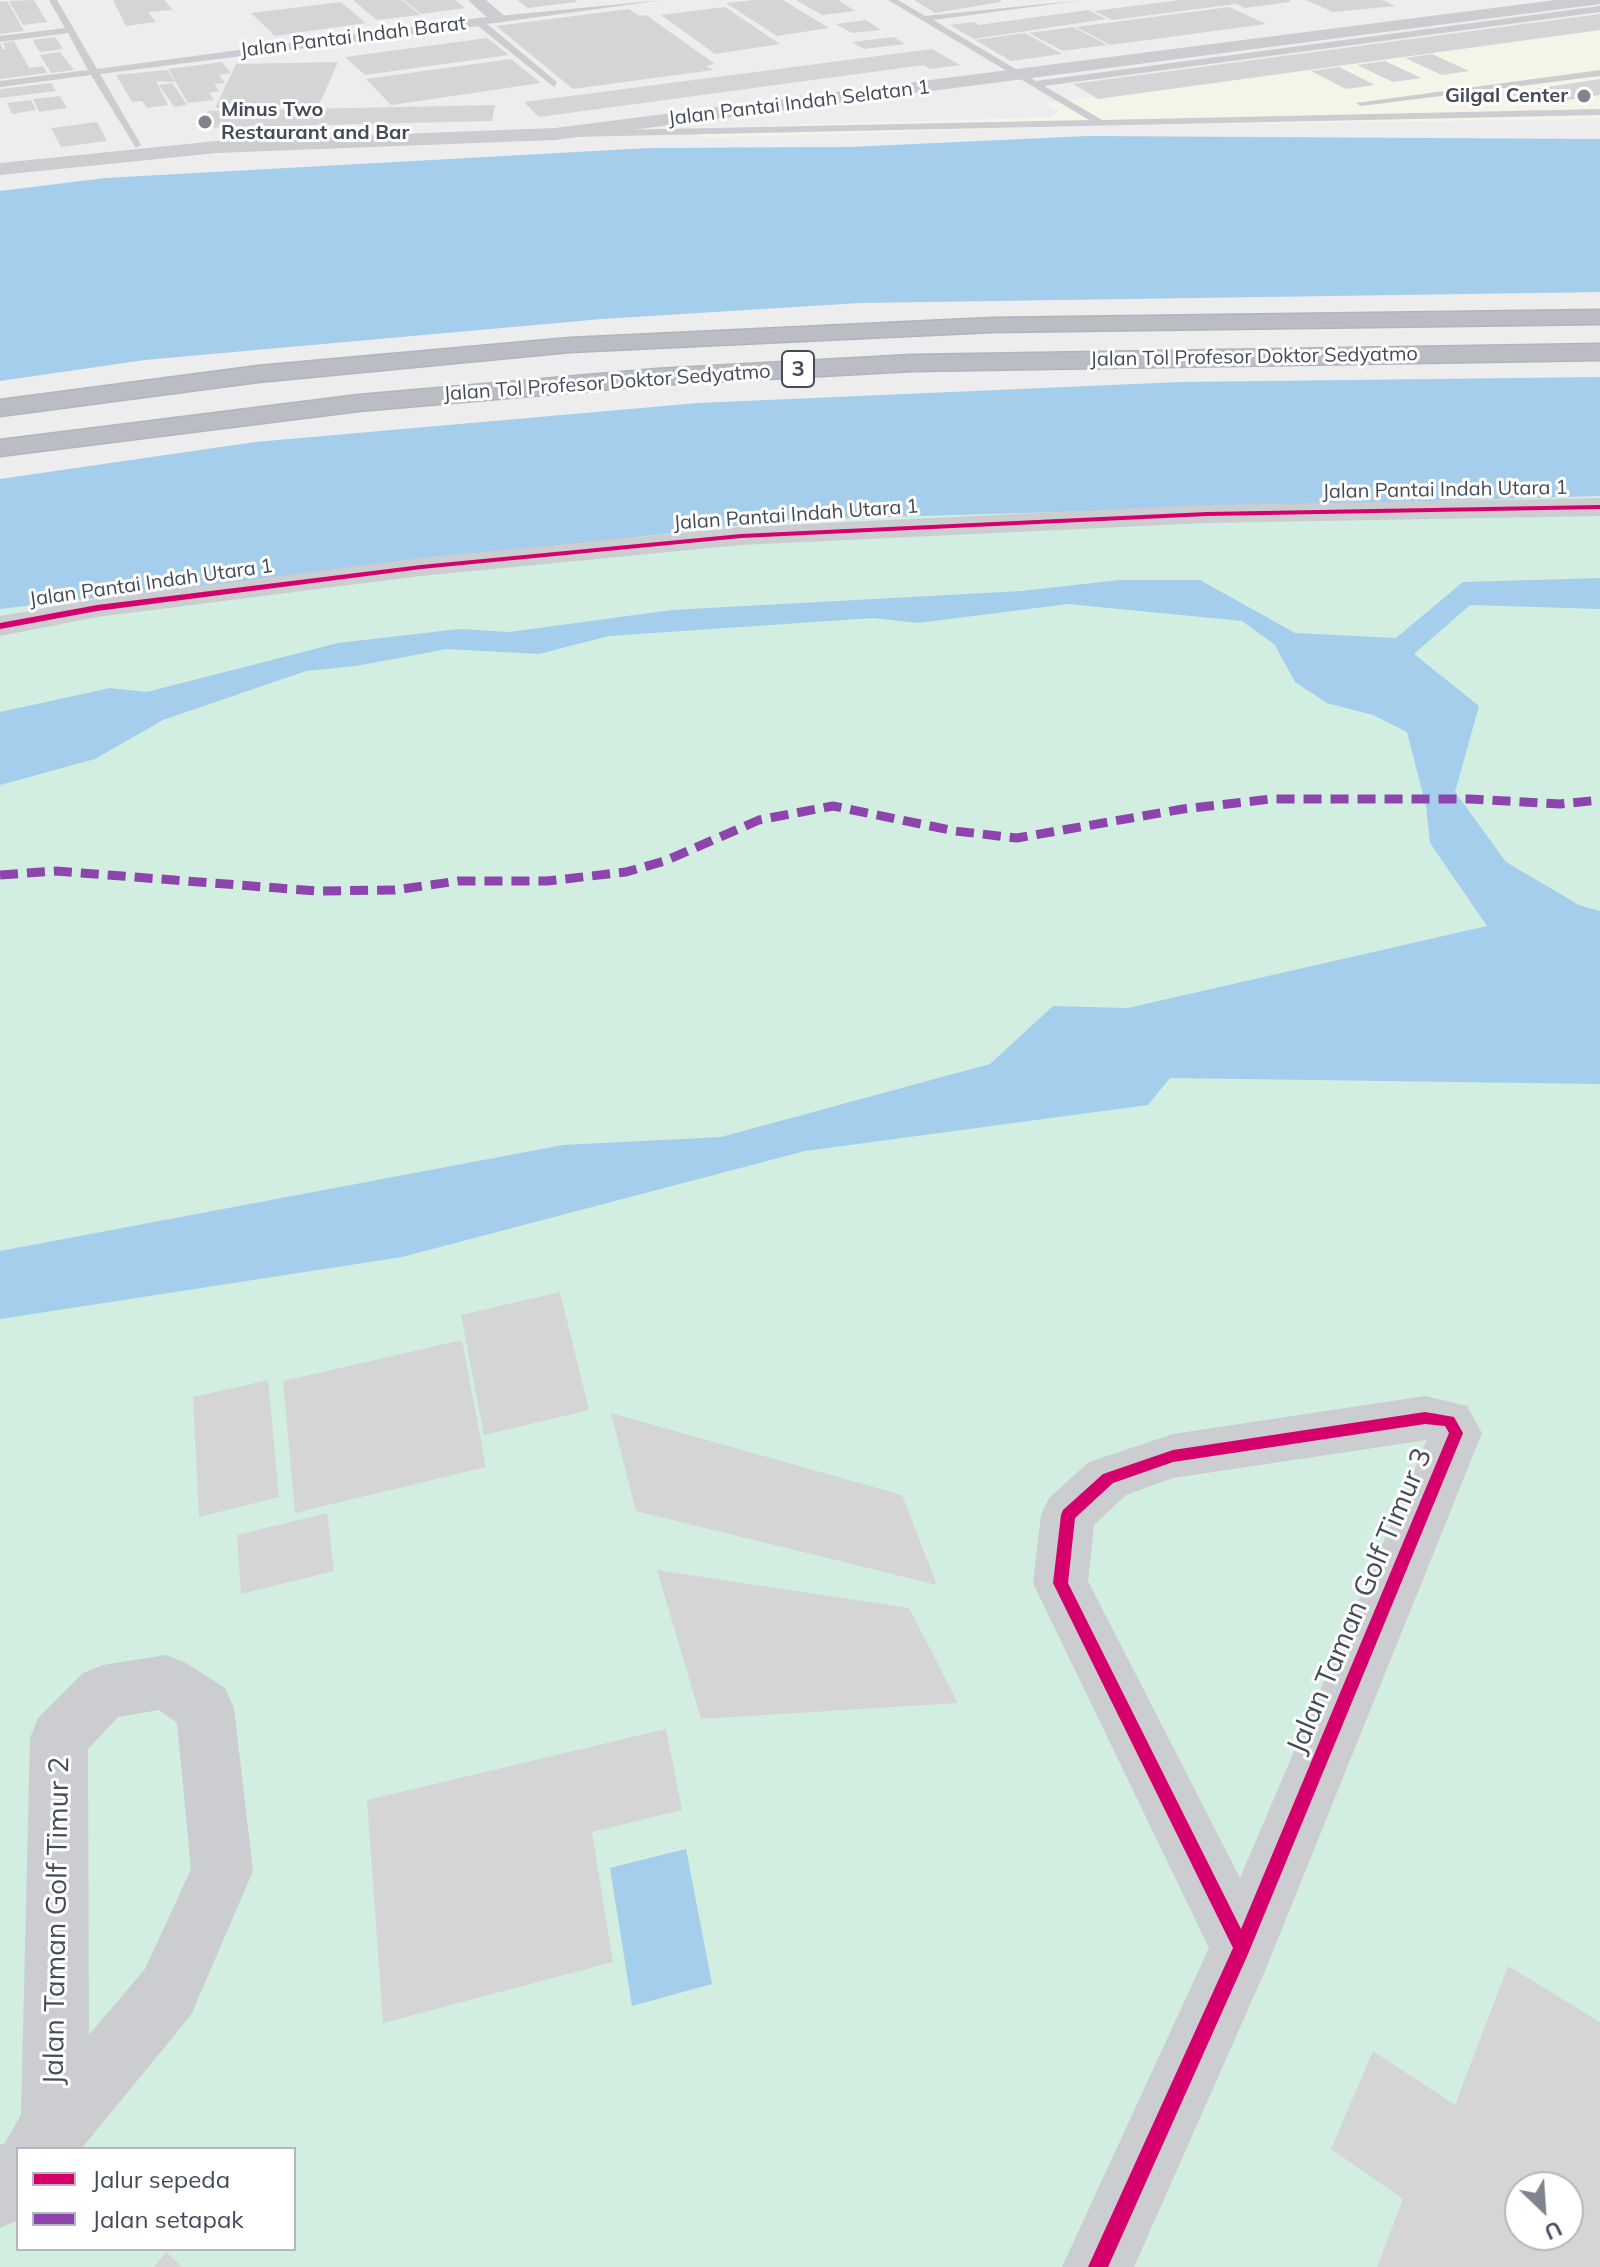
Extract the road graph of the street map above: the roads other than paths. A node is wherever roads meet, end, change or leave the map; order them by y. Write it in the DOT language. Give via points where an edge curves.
graph roads {
  1 [pos="53,0"];
  2 [pos="476,0"];
  3 [pos="659,0"];
  4 [pos="892,0"];
  5 [pos="1080,0"];
  6 [pos="1528,0"];
  7 [pos="1595,0"];
  8 [pos="1600,9"];
  9 [pos="498,18"];
  10 [pos="923,19"];
  11 [pos="478,21"];
  12 [pos="71,30"];
  13 [pos="0,39"];
  14 [pos="1600,67"];
  15 [pos="94,72"];
  16 [pos="1600,73"];
  17 [pos="1019,75"];
  18 [pos="0,84"];
  19 [pos="554,84"];
  20 [pos="1496,86"];
  21 [pos="1329,107"];
  22 [pos="1600,112"];
  23 [pos="1339,115"];
  24 [pos="1095,119"];
  25 [pos="564,133"];
  26 [pos="136,149"];
  27 [pos="0,159"];
  28 [pos="0,169"];
  29 [pos="1600,295"];
  30 [pos="1600,317"];
  31 [pos="1600,334"];
  32 [pos="1600,352"];
  33 [pos="0,386"];
  34 [pos="0,408"];
  35 [pos="0,426"];
  36 [pos="0,448"];
  37 [pos="1600,507"];
  38 [pos="0,626"];
  39 [pos="1242,1948"];
  40 [pos="37,2147"];
  41 [pos="39,2147"];
  42 [pos="16,2174"];
  43 [pos="0,2193"];
  44 [pos="1098,2267"];
  1 -- 12 [label="lane"];
  2 -- 9 [label="street"];
  3 -- 9 [label="lane, Jalan Pantai Indah Barat"];
  4 -- 10 [label="lane"];
  5 -- 10 [label="lane"];
  6 -- 17 [label="street, Jalan Pantai Indah Selatan 1"];
  7 -- 17 [label="street, Jalan Pantai Indah Selatan 1"];
  8 -- 17 [label="lane"];
  9 -- 11 [label="lane, Jalan Pantai Indah Barat"];
  10 -- 17 [label="lane"];
  11 -- 15 [label="lane, Jalan Pantai Indah Barat"];
  11 -- 19 [label="lane"];
  12 -- 13 [label="lane"];
  12 -- 15 [label="lane"];
  14 -- 20 [label="lane"];
  15 -- 18 [label="lane, Jalan Pantai Indah Barat"];
  15 -- 26 [label="lane"];
  16 -- 20 [label="lane"];
  17 -- 24 [label="lane"];
  17 -- 25 [label="street, Jalan Pantai Indah Selatan 1"];
  17 -- 26 [label="street, Jalan Pantai Indah Selatan 1" via="541,126 212,138"];
  20 -- 21 [label="lane"];
  21 -- 23 [label="lane"];
  21 -- 24 [label="lane"];
  22 -- 23 [label="lane"];
  23 -- 24 [label="lane"];
  24 -- 25 [label="lane"];
  25 -- 26 [label="street, Jalan Pantai Indah Selatan 1"];
  26 -- 27 [label="street, Jalan Pantai Indah Selatan 1"];
  26 -- 28 [label="street, Jalan Pantai Indah Selatan 1"];
  29 -- 33 [label="highway" via="1088,301 736,314 335,346"];
  30 -- 34 [label="highway, Jalan Tol Profesor Doktor Sedyatmo / 3" via="992,325 686,338 274,373"];
  31 -- 35 [label="highway, Jalan Tol Profesor Doktor Sedyatmo / 3" via="731,351 295,387"];
  32 -- 36 [label="highway, Jalan Tol Profesor Doktor Sedyatmo / 3" via="927,362 672,376 359,403"];
  37 -- 38 [label="street, Jalan Pantai Indah Utara 1" via="1207,514 741,536 421,567 97,608"];
  39 -- 39 [label="street, Jalan Taman Golf Timur 3" via="1060,1583 1068,1515 1108,1478 1173,1456 1425,1418 1449,1421 1456,1433"];
  39 -- 44 [label="street, Jalan Taman Golf Timur 3"];
  40 -- 41 [label="street, Jalan Taman Golf Timur 2" via="59,1738 103,1692 166,1682 205,1708 222,1871 168,1992"];
  42 -- 43 [label="street, Jalan Taman Golf Timur 2"];
}
